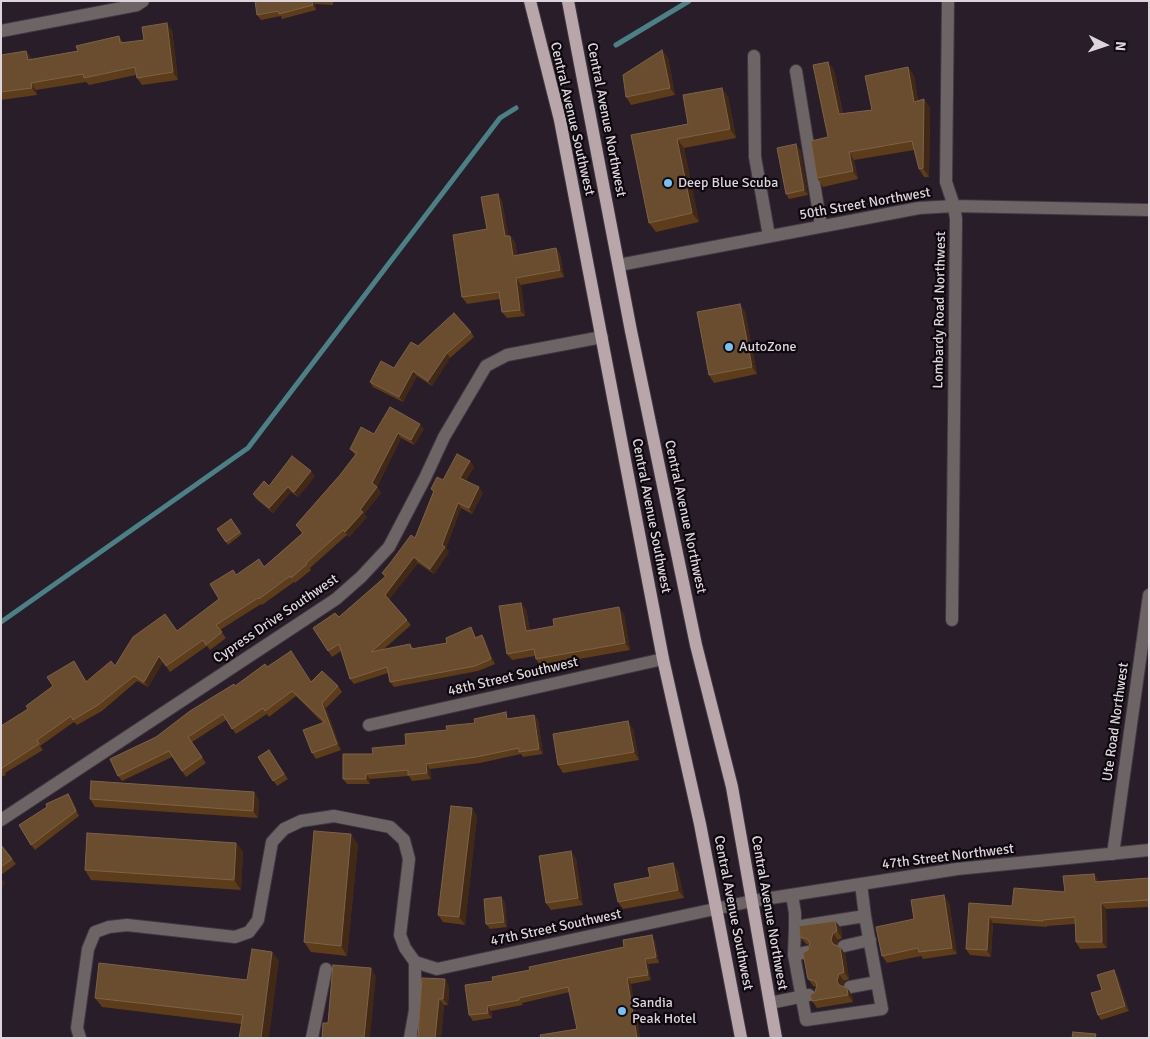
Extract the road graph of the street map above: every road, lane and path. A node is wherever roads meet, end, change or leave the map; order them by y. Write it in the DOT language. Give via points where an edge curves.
graph roads {
  1 [pos="143,1"];
  2 [pos="530,1"];
  3 [pos="568,1"];
  4 [pos="948,1"];
  5 [pos="1,31"];
  6 [pos="754,56"];
  7 [pos="796,71"];
  8 [pos="954,206"];
  9 [pos="1149,210"];
  10 [pos="821,226"];
  11 [pos="768,236"];
  12 [pos="619,265"];
  13 [pos="602,337"];
  14 [pos="1149,595"];
  15 [pos="952,620"];
  16 [pos="663,659"];
  17 [pos="369,725"];
  18 [pos="1,820"];
  19 [pos="1149,850"];
  20 [pos="1113,854"];
  21 [pos="861,884"];
  22 [pos="792,895"];
  23 [pos="752,901"];
  24 [pos="717,908"];
  25 [pos="865,916"];
  26 [pos="795,928"];
  27 [pos="870,940"];
  28 [pos="844,946"];
  29 [pos="807,952"];
  30 [pos="794,955"];
  31 [pos="415,962"];
  32 [pos="326,969"];
  33 [pos="877,982"];
  34 [pos="850,987"];
  35 [pos="808,995"];
  36 [pos="770,1002"];
  37 [pos="80,1038"];
  38 [pos="312,1038"];
  39 [pos="410,1038"];
  40 [pos="742,1038"];
  41 [pos="776,1038"];
  1 -- 5 [label="street" via="138,5"];
  2 -- 13 [label="main road, Central Avenue Southwest" via="560,120"];
  3 -- 12 [label="main road, Central Avenue Northwest"];
  4 -- 8 [label="street, Lombardy Road Northwest" via="946,182"];
  6 -- 11 [label="street" via="755,157"];
  7 -- 10 [label="street"];
  8 -- 9 [label="street, 50th Street Northwest"];
  8 -- 10 [label="street, 50th Street Northwest" via="919,208"];
  8 -- 15 [label="street, Lombardy Road Northwest"];
  10 -- 11 [label="street, 50th Street Northwest"];
  11 -- 12 [label="street, 50th Street Northwest"];
  12 -- 23 [label="main road, Central Avenue Northwest" via="696,646 732,787"];
  13 -- 16 [label="main road, Central Avenue Southwest"];
  13 -- 18 [label="street, Cypress Drive Southwest" via="507,355 486,366 444,437 389,546 361,578 336,599"];
  14 -- 20 [label="street, Ute Road Northwest"];
  16 -- 17 [label="street, 48th Street Southwest"];
  16 -- 24 [label="main road, Central Avenue Southwest"];
  19 -- 20 [label="street, 47th Street Northwest"];
  20 -- 21 [label="street, 47th Street Northwest" via="957,870"];
  21 -- 22 [label="street, 47th Street Northwest"];
  21 -- 25 [label="street"];
  22 -- 23 [label="street, 47th Street Northwest"];
  22 -- 26 [label="street"];
  23 -- 24 [label="street, 47th Street Southwest"];
  23 -- 36 [label="main road, Central Avenue Northwest"];
  24 -- 31 [label="street, 47th Street Southwest" via="460,965 437,968"];
  24 -- 40 [label="main road, Central Avenue Southwest"];
  25 -- 26 [label="street"];
  25 -- 27 [label="street"];
  26 -- 30 [label="street"];
  27 -- 28 [label="street"];
  27 -- 33 [label="street"];
  29 -- 30 [label="street"];
  30 -- 35 [label="street"];
  31 -- 37 [label="street" via="400,935 409,859 404,840 390,827 334,816 301,822 284,829 272,842 258,920 249,932 234,937 127,925 95,932 88,949 77,1028"];
  31 -- 39 [label="street" via="415,1010"];
  32 -- 38 [label="street"];
  33 -- 34 [label="street"];
  33 -- 35 [label="street" via="882,1009 806,1020"];
  35 -- 36 [label="street"];
  36 -- 41 [label="main road, Central Avenue Northwest"];
}
